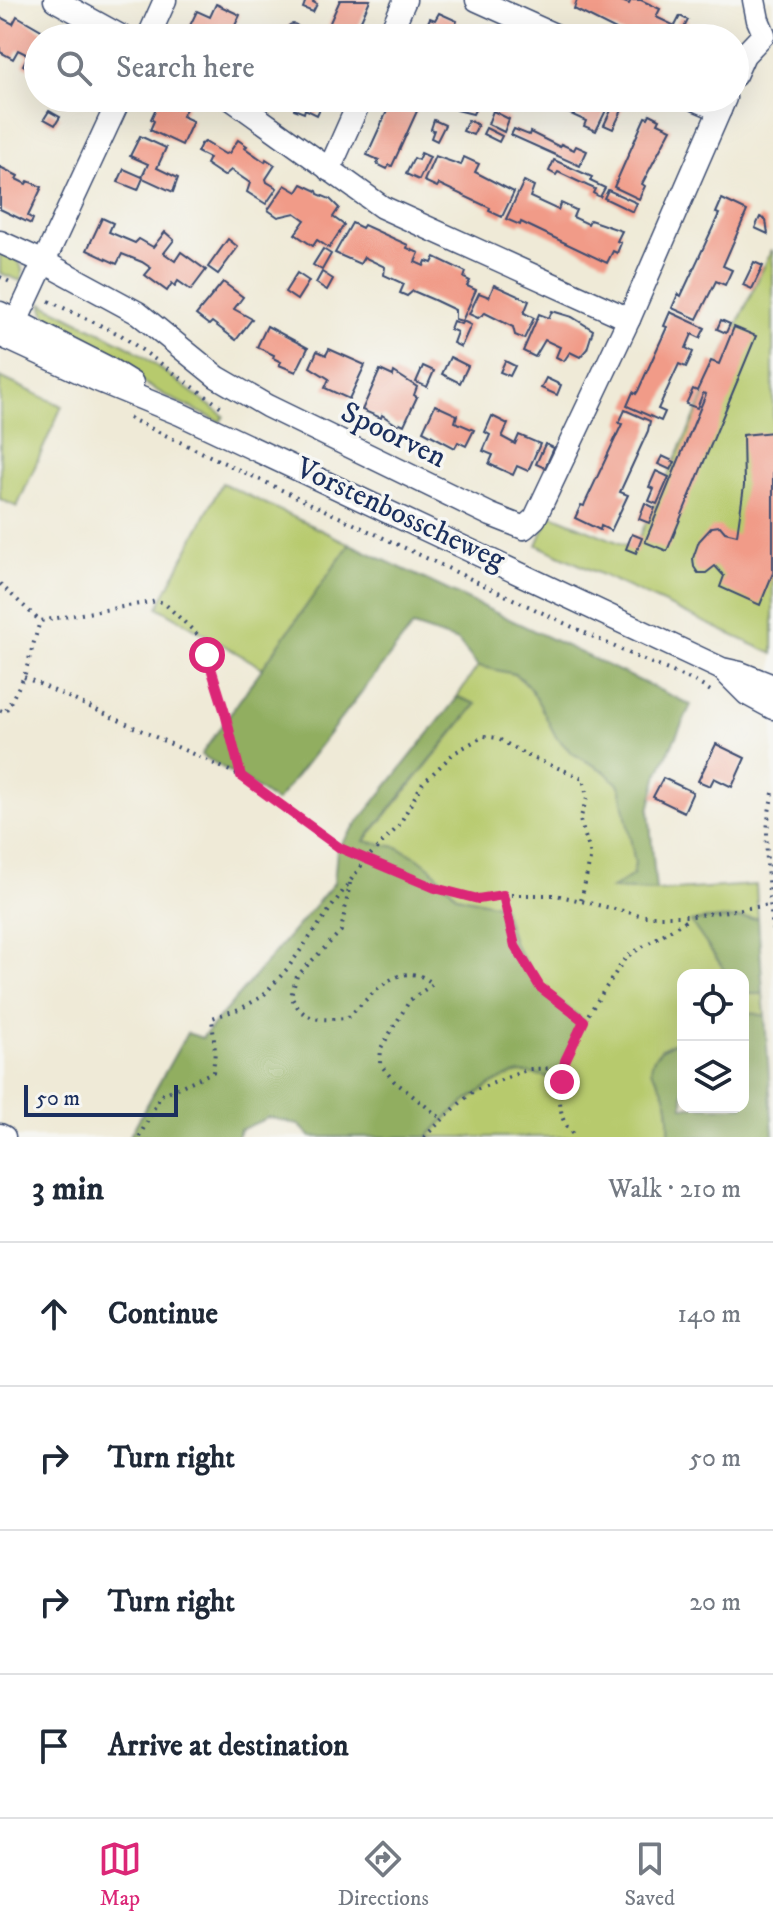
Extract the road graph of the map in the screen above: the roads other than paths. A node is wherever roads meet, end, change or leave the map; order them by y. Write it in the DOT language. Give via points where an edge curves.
graph roads {
  1 [pos="55,0"];
  2 [pos="165,0"];
  3 [pos="405,0"];
  4 [pos="477,0"];
  5 [pos="754,0"];
  6 [pos="99,24"];
  7 [pos="154,24"];
  8 [pos="394,24"];
  9 [pos="530,24"];
  10 [pos="749,50"];
  11 [pos="114,112"];
  12 [pos="249,112"];
  13 [pos="355,112"];
  14 [pos="719,112"];
  15 [pos="329,170"];
  16 [pos="0,242"];
  17 [pos="44,262"];
  18 [pos="629,319"];
  19 [pos="6,327"];
  20 [pos="722,669"];
  21 [pos="773,686"];
  22 [pos="773,708"];
  1 -- 6 [label="street"];
  2 -- 7 [label="street"];
  3 -- 8 [label="street"];
  4 -- 9 [label="street"];
  5 -- 10 [label="street" via="764,34"];
  11 -- 17 [label="street"];
  12 -- 15 [label="street"];
  13 -- 15 [label="street"];
  14 -- 18 [label="street, Spoorven"];
  15 -- 18 [label="street" via="382,207"];
  16 -- 17 [label="street, Spoorven"];
  17 -- 18 [label="street, Spoorven" via="138,313 217,377 267,406 524,528 535,518"];
  17 -- 19 [label="street"];
  19 -- 20 [label="street, Vorstenbosscheweg" via="106,367 180,414"];
  20 -- 21 [label="street, Vorstenbosscheweg"];
  20 -- 22 [label="street, Vorstenbosscheweg" via="747,694"];
}
